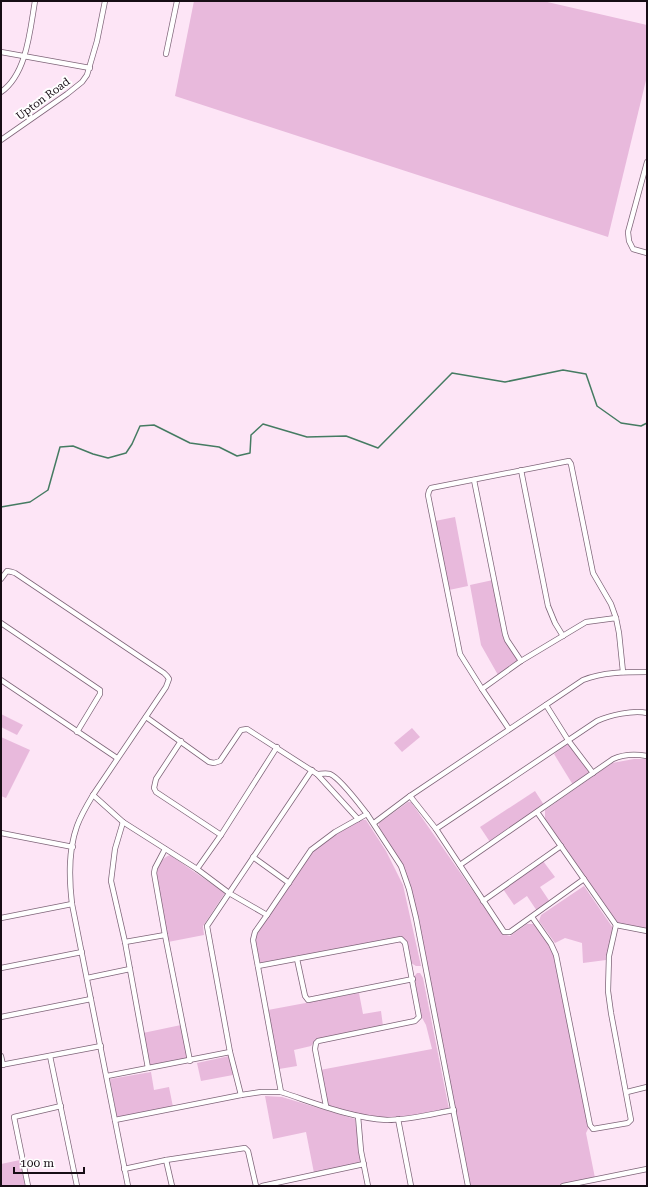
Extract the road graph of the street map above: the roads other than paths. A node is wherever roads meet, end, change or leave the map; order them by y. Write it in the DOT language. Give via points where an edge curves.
graph roads {
  1 [pos="36,1"];
  2 [pos="105,1"];
  3 [pos="177,1"];
  4 [pos="1,52"];
  5 [pos="166,54"];
  6 [pos="24,57"];
  7 [pos="90,68"];
  8 [pos="1,92"];
  9 [pos="1,140"];
  10 [pos="647,162"];
  11 [pos="647,253"];
  12 [pos="521,470"];
  13 [pos="474,480"];
  14 [pos="1,579"];
  15 [pos="616,618"];
  16 [pos="1,623"];
  17 [pos="563,636"];
  18 [pos="521,661"];
  19 [pos="623,672"];
  20 [pos="647,672"];
  21 [pos="1,680"];
  22 [pos="482,689"];
  23 [pos="546,705"];
  24 [pos="647,713"];
  25 [pos="146,717"];
  26 [pos="509,729"];
  27 [pos="77,732"];
  28 [pos="568,740"];
  29 [pos="181,741"];
  30 [pos="277,747"];
  31 [pos="647,756"];
  32 [pos="117,758"];
  33 [pos="312,770"];
  34 [pos="593,773"];
  35 [pos="317,774"];
  36 [pos="93,795"];
  37 [pos="410,796"];
  38 [pos="537,812"];
  39 [pos="367,814"];
  40 [pos="358,819"];
  41 [pos="123,822"];
  42 [pos="374,823"];
  43 [pos="436,829"];
  44 [pos="1,833"];
  45 [pos="221,835"];
  46 [pos="561,846"];
  47 [pos="73,847"];
  48 [pos="166,849"];
  49 [pos="254,857"];
  50 [pos="460,865"];
  51 [pos="197,869"];
  52 [pos="584,879"];
  53 [pos="289,883"];
  54 [pos="229,892"];
  55 [pos="483,901"];
  56 [pos="72,904"];
  57 [pos="267,915"];
  58 [pos="532,917"];
  59 [pos="1,918"];
  60 [pos="616,925"];
  61 [pos="647,931"];
  62 [pos="165,935"];
  63 [pos="125,942"];
  64 [pos="82,952"];
  65 [pos="297,960"];
  66 [pos="258,966"];
  67 [pos="1,968"];
  68 [pos="130,969"];
  69 [pos="87,978"];
  70 [pos="413,979"];
  71 [pos="91,999"];
  72 [pos="1,1017"];
  73 [pos="101,1046"];
  74 [pos="230,1052"];
  75 [pos="1,1056"];
  76 [pos="50,1056"];
  77 [pos="190,1061"];
  78 [pos="2,1065"];
  79 [pos="148,1068"];
  80 [pos="107,1076"];
  81 [pos="647,1087"];
  82 [pos="281,1092"];
  83 [pos="626,1092"];
  84 [pos="241,1095"];
  85 [pos="61,1106"];
  86 [pos="326,1106"];
  87 [pos="454,1110"];
  88 [pos="358,1116"];
  89 [pos="115,1120"];
  90 [pos="398,1120"];
  91 [pos="166,1160"];
  92 [pos="364,1164"];
  93 [pos="124,1169"];
  94 [pos="647,1169"];
  95 [pos="28,1186"];
  96 [pos="77,1186"];
  97 [pos="128,1186"];
  98 [pos="172,1186"];
  99 [pos="256,1186"];
  100 [pos="262,1186"];
  101 [pos="368,1186"];
  102 [pos="411,1186"];
  103 [pos="468,1186"];
  104 [pos="563,1186"];
  1 -- 6 [label="street"];
  2 -- 7 [label="street"];
  3 -- 5 [label="street"];
  4 -- 6 [label="street"];
  6 -- 7 [label="street"];
  6 -- 8 [label="street" via="14,79"];
  7 -- 9 [label="street, Upton Road" via="82,82"];
  10 -- 11 [label="street" via="628,232 633,249"];
  12 -- 13 [label="street"];
  12 -- 15 [label="street" via="570,462 593,573"];
  12 -- 17 [label="street" via="548,606 554,623"];
  13 -- 18 [label="street" via="503,628 507,640"];
  13 -- 22 [label="street" via="433,487 428,492 460,654"];
  14 -- 25 [label="street" via="7,572 15,573 167,676 168,684"];
  15 -- 17 [label="street" via="588,621"];
  15 -- 19 [label="street"];
  16 -- 27 [label="street" via="100,690"];
  17 -- 18 [label="street"];
  18 -- 22 [label="street"];
  19 -- 20 [label="street"];
  19 -- 23 [label="street" via="583,680"];
  21 -- 27 [label="street"];
  22 -- 26 [label="street"];
  23 -- 26 [label="street"];
  23 -- 28 [label="street"];
  24 -- 28 [label="street" via="620,714 601,719"];
  25 -- 29 [label="street"];
  25 -- 32 [label="street"];
  26 -- 37 [label="street"];
  27 -- 32 [label="street"];
  28 -- 34 [label="street"];
  28 -- 43 [label="street"];
  29 -- 30 [label="street" via="214,763 220,761 241,730 246,728"];
  29 -- 45 [label="street" via="156,779 154,788 156,792"];
  30 -- 33 [label="street"];
  30 -- 45 [label="street"];
  31 -- 34 [label="street" via="620,756"];
  32 -- 36 [label="street"];
  33 -- 35 [label="street"];
  33 -- 49 [label="street"];
  34 -- 38 [label="street"];
  35 -- 39 [label="street" via="333,776"];
  35 -- 40 [label="street"];
  36 -- 41 [label="street"];
  36 -- 47 [label="street" via="77,827"];
  37 -- 42 [label="street"];
  37 -- 43 [label="street"];
  38 -- 46 [label="street"];
  38 -- 50 [label="street"];
  39 -- 40 [label="street"];
  39 -- 42 [label="street"];
  40 -- 53 [label="street" via="311,850"];
  41 -- 48 [label="street"];
  41 -- 63 [label="street" via="115,849 110,881"];
  42 -- 87 [label="street" via="401,866 409,889"];
  43 -- 50 [label="street"];
  44 -- 47 [label="street"];
  45 -- 51 [label="street"];
  46 -- 52 [label="street"];
  46 -- 55 [label="street"];
  47 -- 56 [label="street" via="69,870"];
  48 -- 51 [label="street"];
  48 -- 62 [label="street" via="154,870"];
  49 -- 53 [label="street"];
  49 -- 54 [label="street"];
  50 -- 55 [label="street"];
  51 -- 54 [label="street"];
  52 -- 58 [label="street"];
  52 -- 60 [label="street"];
  53 -- 57 [label="street"];
  54 -- 57 [label="street"];
  54 -- 74 [label="street" via="207,926"];
  55 -- 58 [label="street" via="504,932 510,932"];
  56 -- 59 [label="street"];
  56 -- 64 [label="street"];
  57 -- 66 [label="street" via="254,936"];
  58 -- 83 [label="street" via="556,955 591,1128 630,1122"];
  60 -- 61 [label="street"];
  60 -- 83 [label="street" via="609,956 608,991"];
  62 -- 63 [label="street"];
  62 -- 77 [label="street"];
  63 -- 68 [label="street"];
  64 -- 67 [label="street"];
  64 -- 69 [label="street"];
  65 -- 66 [label="street"];
  65 -- 70 [label="street" via="401,939"];
  65 -- 70 [label="street" via="308,1000"];
  66 -- 82 [label="street"];
  68 -- 69 [label="street"];
  68 -- 79 [label="street"];
  69 -- 71 [label="street"];
  70 -- 86 [label="street" via="418,1019 316,1043"];
  71 -- 72 [label="street"];
  71 -- 73 [label="street"];
  73 -- 76 [label="street"];
  73 -- 80 [label="street"];
  74 -- 77 [label="street"];
  74 -- 84 [label="street"];
  75 -- 78 [label="street"];
  76 -- 78 [label="street"];
  76 -- 85 [label="street"];
  77 -- 79 [label="street"];
  79 -- 80 [label="street"];
  80 -- 89 [label="street"];
  81 -- 83 [label="street"];
  82 -- 84 [label="street"];
  82 -- 86 [label="street"];
  84 -- 89 [label="street"];
  85 -- 95 [label="street" via="14,1117"];
  85 -- 96 [label="street"];
  86 -- 88 [label="street"];
  87 -- 90 [label="street"];
  87 -- 103 [label="street"];
  88 -- 90 [label="street"];
  88 -- 92 [label="street"];
  89 -- 93 [label="street"];
  90 -- 102 [label="street"];
  91 -- 93 [label="street"];
  91 -- 98 [label="street"];
  91 -- 99 [label="street" via="245,1148 248,1151"];
  92 -- 100 [label="street"];
  92 -- 101 [label="street"];
  93 -- 97 [label="street"];
  94 -- 104 [label="street"];
}
